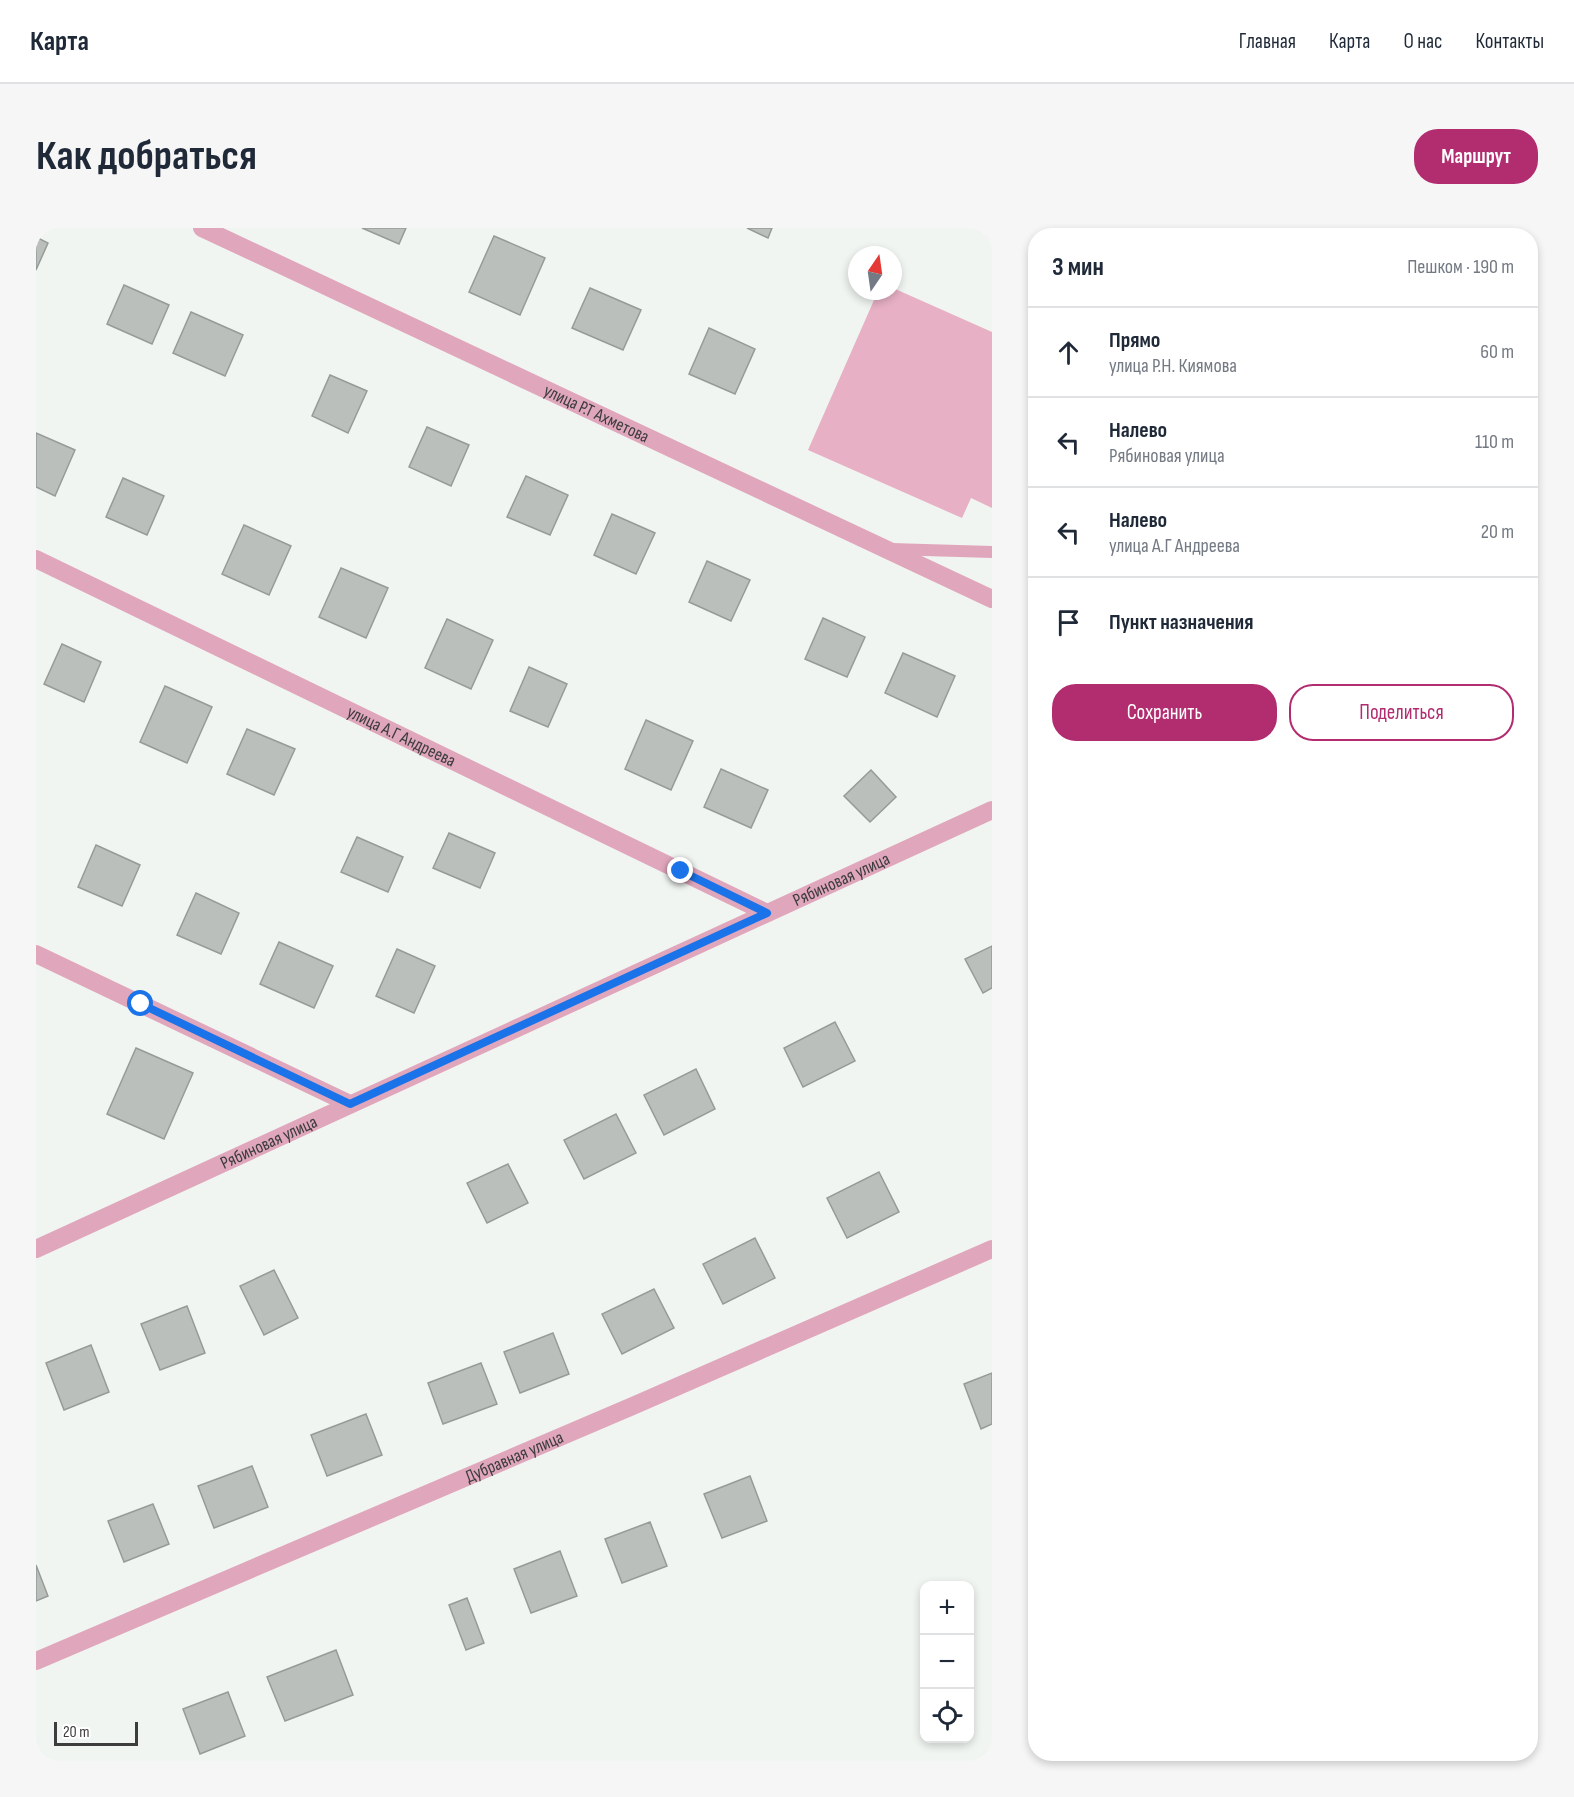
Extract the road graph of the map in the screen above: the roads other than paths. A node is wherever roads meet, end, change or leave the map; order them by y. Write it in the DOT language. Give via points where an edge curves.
graph roads {
  1 [pos="202,228"];
  2 [pos="988,228"];
  3 [pos="992,234"];
  4 [pos="886,549"];
  5 [pos="992,552"];
  6 [pos="36,559"];
  7 [pos="992,598"];
  8 [pos="992,810"];
  9 [pos="767,913"];
  10 [pos="36,954"];
  11 [pos="350,1104"];
  12 [pos="36,1249"];
  13 [pos="992,1250"];
  14 [pos="36,1661"];
  1 -- 4 [label="street, улица Р.Т Ахметова"];
  2 -- 3 [label="lane"];
  4 -- 5 [label="lane"];
  4 -- 7 [label="street, улица Р.Т Ахметова"];
  6 -- 9 [label="street, улица А.Г Андреева"];
  8 -- 9 [label="street, Рябиновая улица"];
  9 -- 11 [label="street, Рябиновая улица"];
  10 -- 11 [label="street"];
  11 -- 12 [label="street, Рябиновая улица"];
  13 -- 14 [label="street, Дубравная улица"];
}
